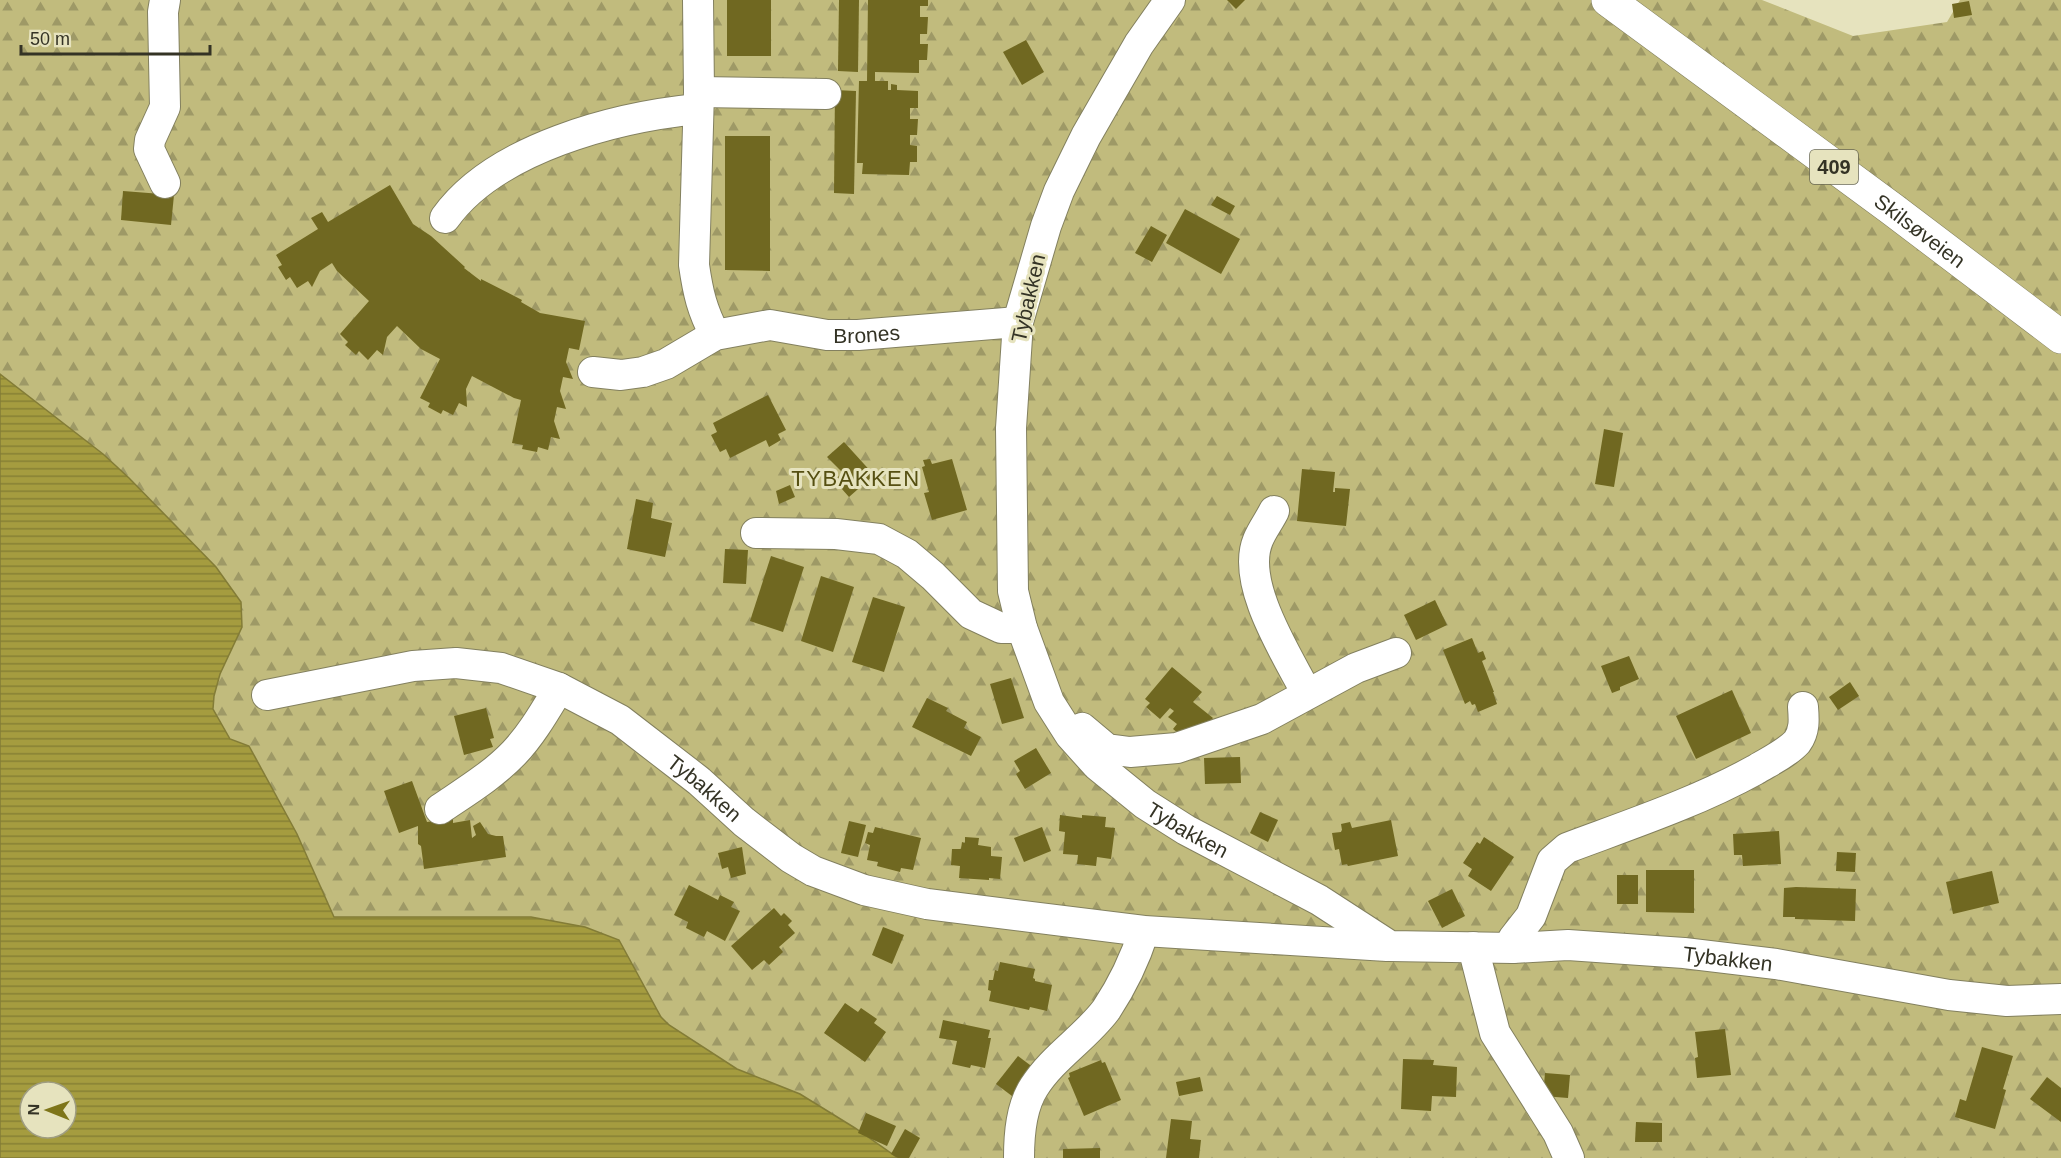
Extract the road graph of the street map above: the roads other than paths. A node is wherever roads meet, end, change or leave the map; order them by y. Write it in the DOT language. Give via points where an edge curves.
graph roads {
  1 [pos="165,0"];
  2 [pos="698,0"];
  3 [pos="1170,0"];
  4 [pos="1608,0"];
  5 [pos="826,94"];
  6 [pos="699,101"];
  7 [pos="165,183"];
  8 [pos="445,218"];
  9 [pos="1018,322"];
  10 [pos="715,335"];
  11 [pos="2060,337"];
  12 [pos="594,372"];
  13 [pos="1274,512"];
  14 [pos="756,533"];
  15 [pos="1022,628"];
  16 [pos="1396,653"];
  17 [pos="560,688"];
  18 [pos="1307,694"];
  19 [pos="267,695"];
  20 [pos="1803,707"];
  21 [pos="1070,735"];
  22 [pos="440,808"];
  23 [pos="1144,931"];
  24 [pos="1390,946"];
  25 [pos="1473,947"];
  26 [pos="1513,948"];
  27 [pos="2061,999"];
  28 [pos="1019,1158"];
  29 [pos="1569,1158"];
  1 -- 7 [label="street" via="165,107 149,149"];
  2 -- 6 [label="street"];
  3 -- 9 [label="street, Tybakken" via="1139,44 1059,190"];
  4 -- 11 [label="main road, Skilsøveien / 409"];
  5 -- 6 [label="street"];
  6 -- 8 [label="street" via="564,139 524,156 469,190"];
  6 -- 10 [label="street" via="694,265 704,313"];
  9 -- 10 [label="street, Brones" via="858,335 827,335 770,325"];
  9 -- 15 [label="street, Tybakken" via="1011,428 1011,560 1012,591"];
  10 -- 12 [label="street, Brones" via="666,364 643,372"];
  13 -- 18 [label="street" via="1258,540 1255,579 1270,623"];
  14 -- 15 [label="street" via="836,534 879,540 907,554 971,614 1000,628"];
  15 -- 21 [label="street, Tybakken" via="1049,702"];
  16 -- 18 [label="street"];
  17 -- 19 [label="street, Tybakken" via="501,668 456,663 413,666"];
  17 -- 22 [label="street" via="531,734 513,754"];
  17 -- 23 [label="street, Tybakken" via="620,720 699,781 744,822 813,871 864,890 927,904"];
  18 -- 21 [label="street" via="1262,719 1177,748 1130,752 1107,749 1082,728"];
  20 -- 26 [label="street" via="1804,729 1797,742 1777,757 1719,790 1567,848 1551,861 1531,916 1513,939"];
  21 -- 24 [label="street, Tybakken" via="1097,765 1145,804 1319,900"];
  23 -- 24 [label="street, Tybakken"];
  23 -- 28 [label="street" via="1134,960 1106,1009 1033,1088 1019,1133"];
  24 -- 25 [label="street, Tybakken"];
  25 -- 26 [label="street, Tybakken"];
  25 -- 29 [label="street" via="1495,1033 1558,1133"];
  26 -- 27 [label="street, Tybakken" via="1568,945 1684,953 1776,964 1949,995 2007,1001"];
}
